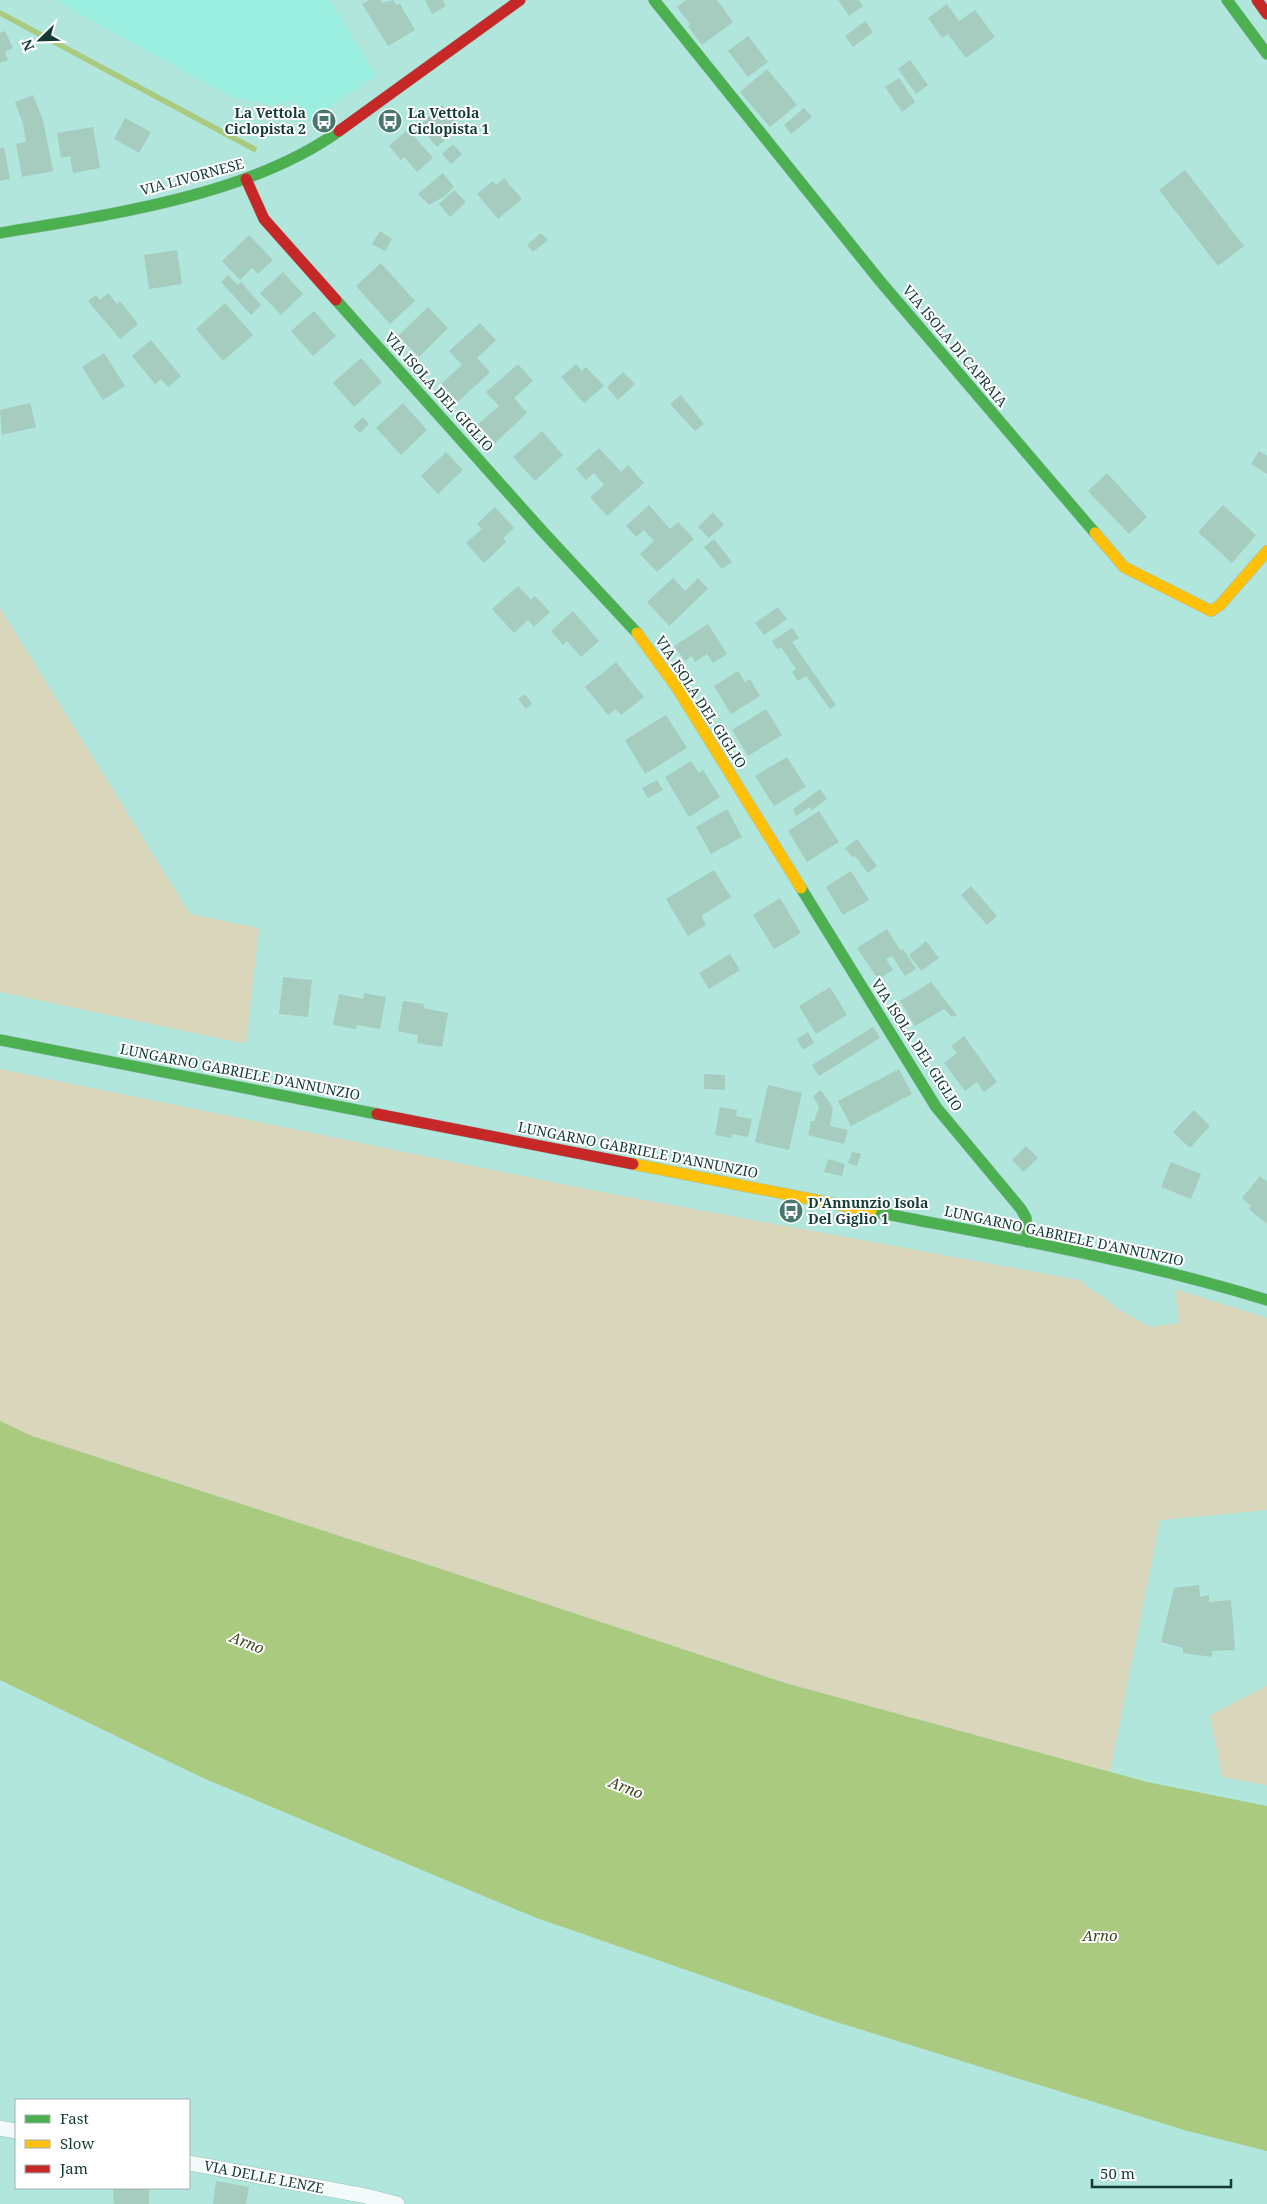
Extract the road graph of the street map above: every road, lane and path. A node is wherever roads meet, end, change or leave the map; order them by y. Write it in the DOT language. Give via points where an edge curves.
graph roads {
  1 [pos="520,0"];
  2 [pos="654,0"];
  3 [pos="1227,0"];
  4 [pos="1257,0"];
  5 [pos="1267,14"];
  6 [pos="1267,54"];
  7 [pos="246,179"];
  8 [pos="0,233"];
  9 [pos="1267,551"];
  10 [pos="0,1040"];
  11 [pos="1028,1242"];
  12 [pos="1267,1300"];
  13 [pos="0,2128"];
  14 [pos="15,2131"];
  15 [pos="190,2163"];
  16 [pos="397,2204"];
  1 -- 7 [label="main road, VIA LIVORNESE" via="332,136 296,158"];
  2 -- 9 [label="main road, VIA ISOLA DI CAPRAIA" via="880,281 1124,567 1211,611"];
  3 -- 6 [label="main road"];
  4 -- 5 [label="main road"];
  7 -- 8 [label="main road, VIA LIVORNESE" via="189,196"];
  7 -- 11 [label="main road, VIA ISOLA DEL GIGLIO" via="264,219 644,641 677,688 936,1107 1021,1209 1026,1218"];
  10 -- 11 [label="main road, LUNGARNO GABRIELE D'ANNUNZIO"];
  11 -- 12 [label="main road, LUNGARNO GABRIELE D'ANNUNZIO" via="1212,1283"];
  13 -- 14 [label="street"];
  15 -- 16 [label="street, VIA DELLE LENZE"];
}
